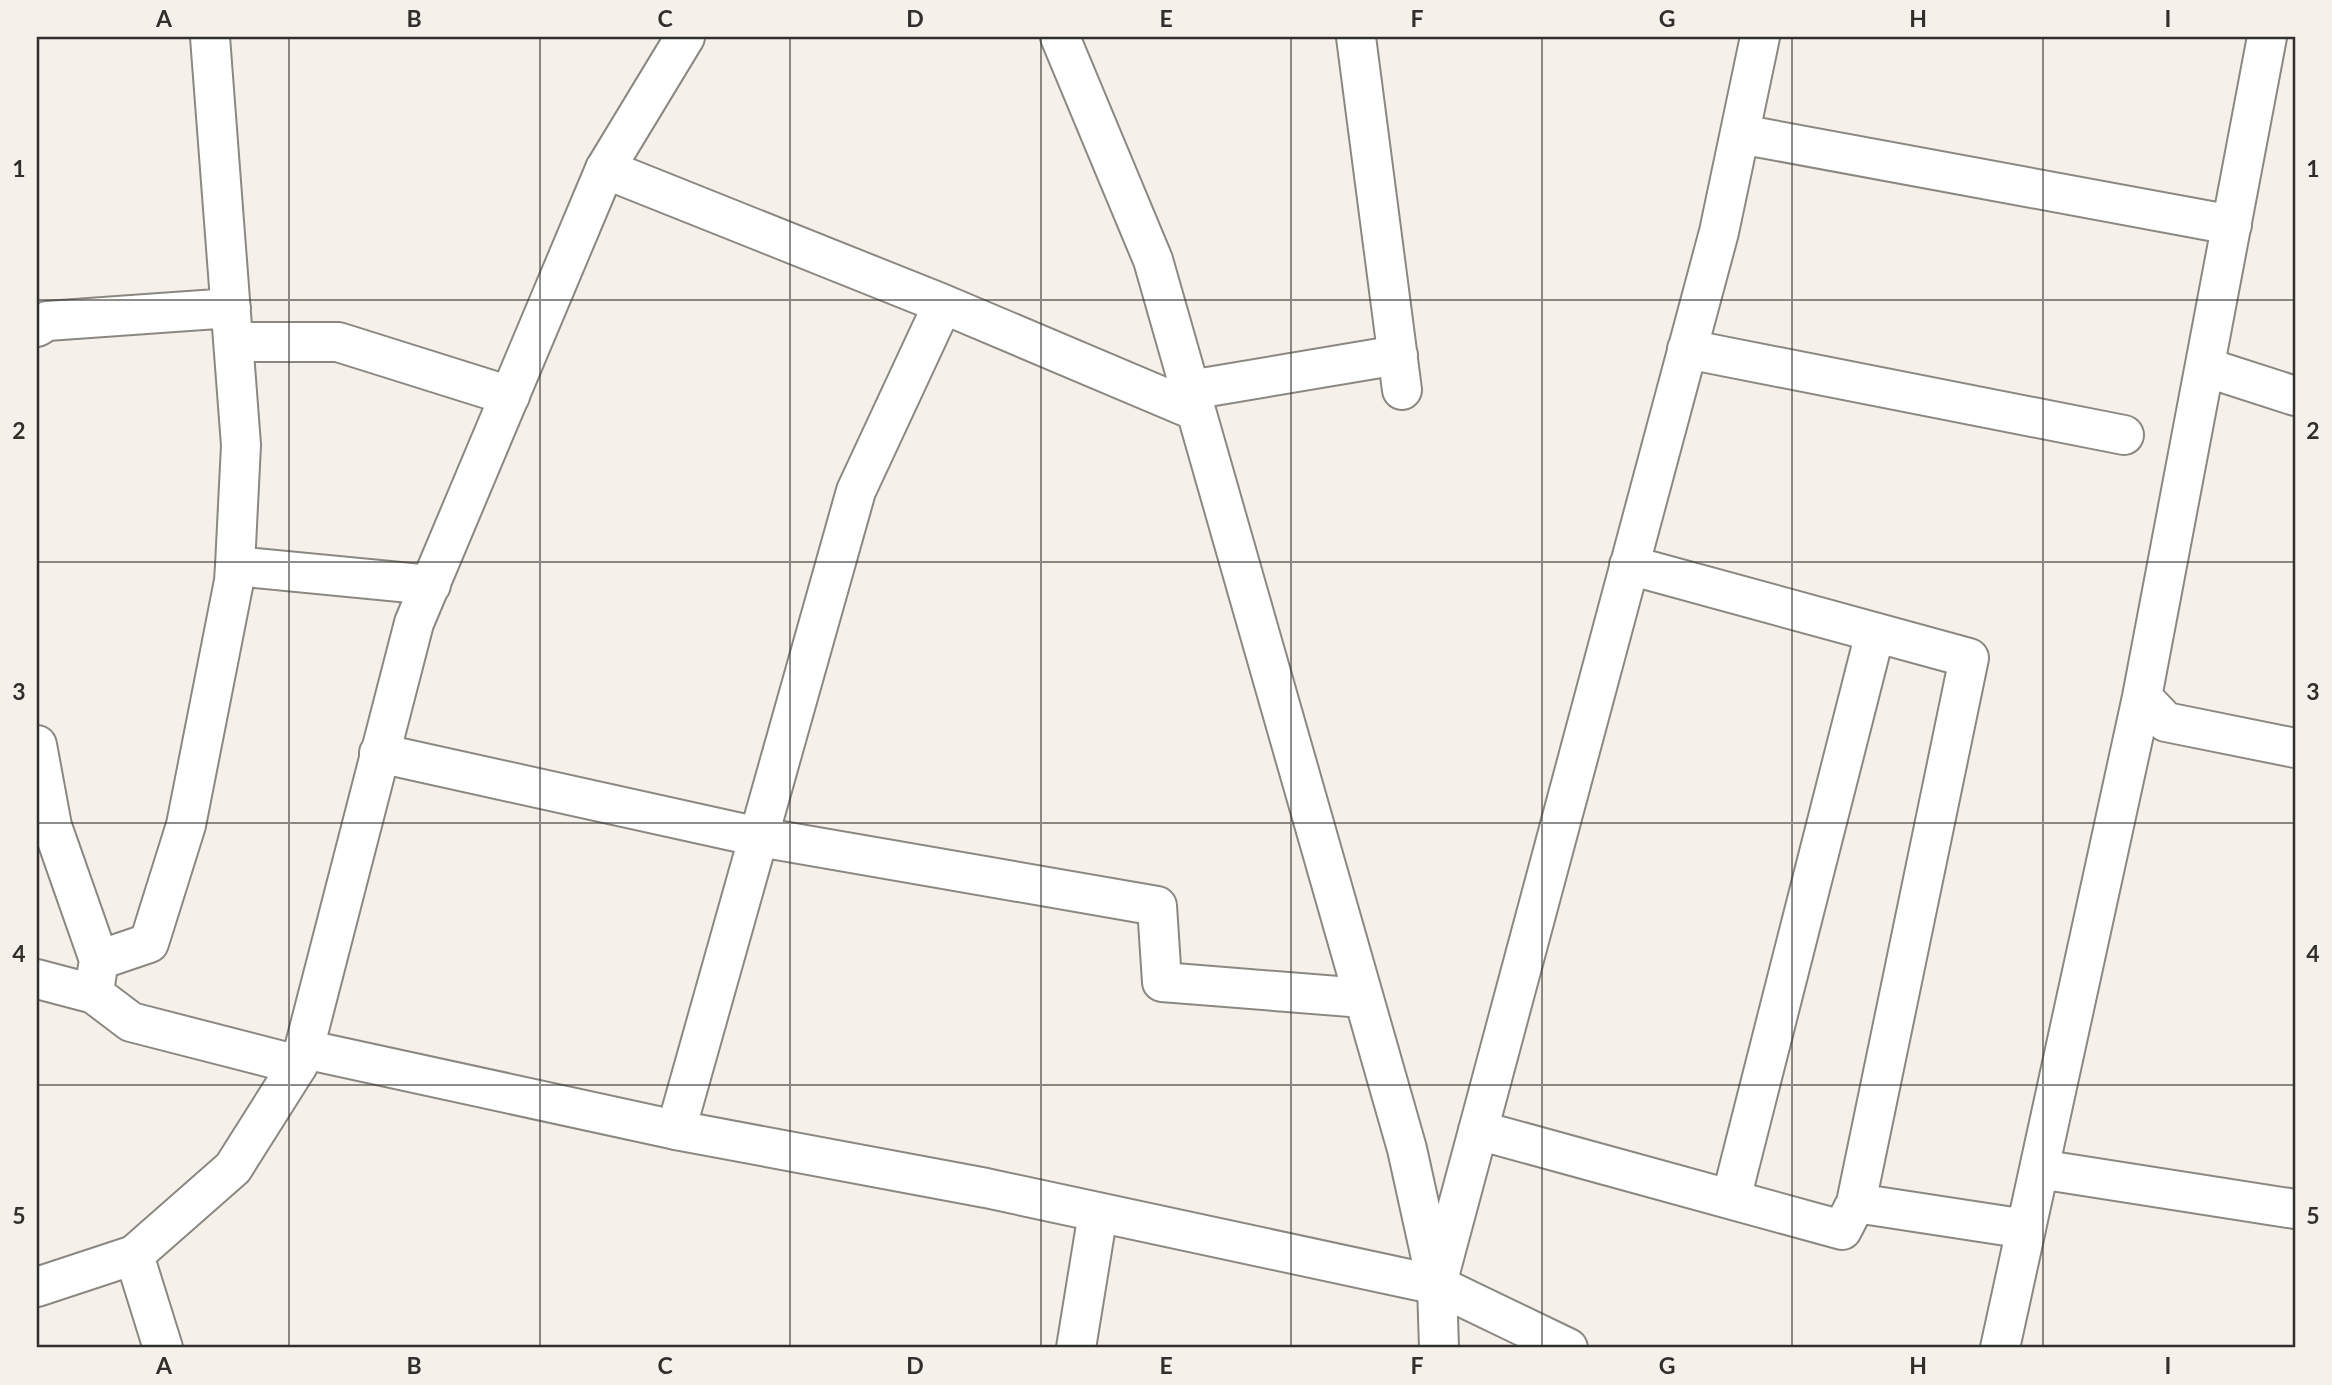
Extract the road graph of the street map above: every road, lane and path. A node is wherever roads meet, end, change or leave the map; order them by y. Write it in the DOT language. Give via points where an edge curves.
graph roads {
  1 [pos="210,37"];
  2 [pos="685,37"];
  3 [pos="1060,37"];
  4 [pos="1356,37"];
  5 [pos="1760,37"];
  6 [pos="2267,37"];
  7 [pos="1740,134"];
  8 [pos="605,169"];
  9 [pos="2232,225"];
  10 [pos="943,304"];
  11 [pos="232,325"];
  12 [pos="37,327"];
  13 [pos="1688,349"];
  14 [pos="2204,367"];
  15 [pos="510,396"];
  16 [pos="2295,396"];
  17 [pos="1193,401"];
  18 [pos="2123,435"];
  19 [pos="1629,565"];
  20 [pos="236,566"];
  21 [pos="431,585"];
  22 [pos="1875,633"];
  23 [pos="2142,697"];
  24 [pos="37,745"];
  25 [pos="2295,748"];
  26 [pos="379,753"];
  27 [pos="759,837"];
  28 [pos="96,977"];
  29 [pos="37,979"];
  30 [pos="1363,998"];
  31 [pos="301,1057"];
  32 [pos="676,1130"];
  33 [pos="1478,1130"];
  34 [pos="2039,1169"];
  35 [pos="1731,1199"];
  36 [pos="1856,1203"];
  37 [pos="2295,1209"];
  38 [pos="1098,1213"];
  39 [pos="2026,1229"];
  40 [pos="134,1255"];
  41 [pos="1437,1285"];
  42 [pos="37,1287"];
  43 [pos="163,1348"];
  44 [pos="1076,1348"];
  45 [pos="1439,1348"];
  46 [pos="1568,1348"];
  47 [pos="2000,1348"];
  1 -- 11 [label="street"];
  2 -- 8 [label="street"];
  3 -- 17 [label="street" via="1153,260"];
  4 -- 17 [label="street" via="1400,373"];
  5 -- 7 [label="street"];
  6 -- 9 [label="street"];
  7 -- 9 [label="street"];
  7 -- 13 [label="street"];
  8 -- 10 [label="street"];
  8 -- 15 [label="street"];
  9 -- 14 [label="street"];
  10 -- 17 [label="street"];
  10 -- 27 [label="street" via="856,491"];
  11 -- 12 [label="street" via="47,321"];
  11 -- 15 [label="street" via="338,342"];
  11 -- 20 [label="street" via="241,445"];
  13 -- 18 [label="street"];
  13 -- 19 [label="street"];
  14 -- 16 [label="street"];
  14 -- 23 [label="street"];
  15 -- 21 [label="street"];
  17 -- 30 [label="street"];
  19 -- 22 [label="street"];
  19 -- 33 [label="street"];
  20 -- 21 [label="street"];
  20 -- 28 [label="street" via="186,825 149,943"];
  21 -- 26 [label="street" via="414,623"];
  22 -- 35 [label="street"];
  22 -- 36 [label="street" via="1969,659"];
  23 -- 25 [label="street" via="2166,722"];
  23 -- 34 [label="street"];
  24 -- 28 [label="street" via="52,826"];
  26 -- 27 [label="street"];
  26 -- 31 [label="street"];
  27 -- 30 [label="street" via="1157,906 1162,982"];
  27 -- 32 [label="street"];
  28 -- 29 [label="street"];
  28 -- 31 [label="street" via="131,1022"];
  30 -- 41 [label="street" via="1407,1149"];
  31 -- 32 [label="street"];
  31 -- 40 [label="street" via="233,1168"];
  32 -- 38 [label="street"];
  33 -- 35 [label="street"];
  33 -- 41 [label="street"];
  34 -- 37 [label="street"];
  34 -- 39 [label="street"];
  35 -- 36 [label="street" via="1842,1230"];
  36 -- 39 [label="street"];
  38 -- 41 [label="street"];
  38 -- 44 [label="street"];
  39 -- 47 [label="street"];
  40 -- 42 [label="street"];
  40 -- 43 [label="street"];
  41 -- 45 [label="street"];
  41 -- 46 [label="street"];
}
